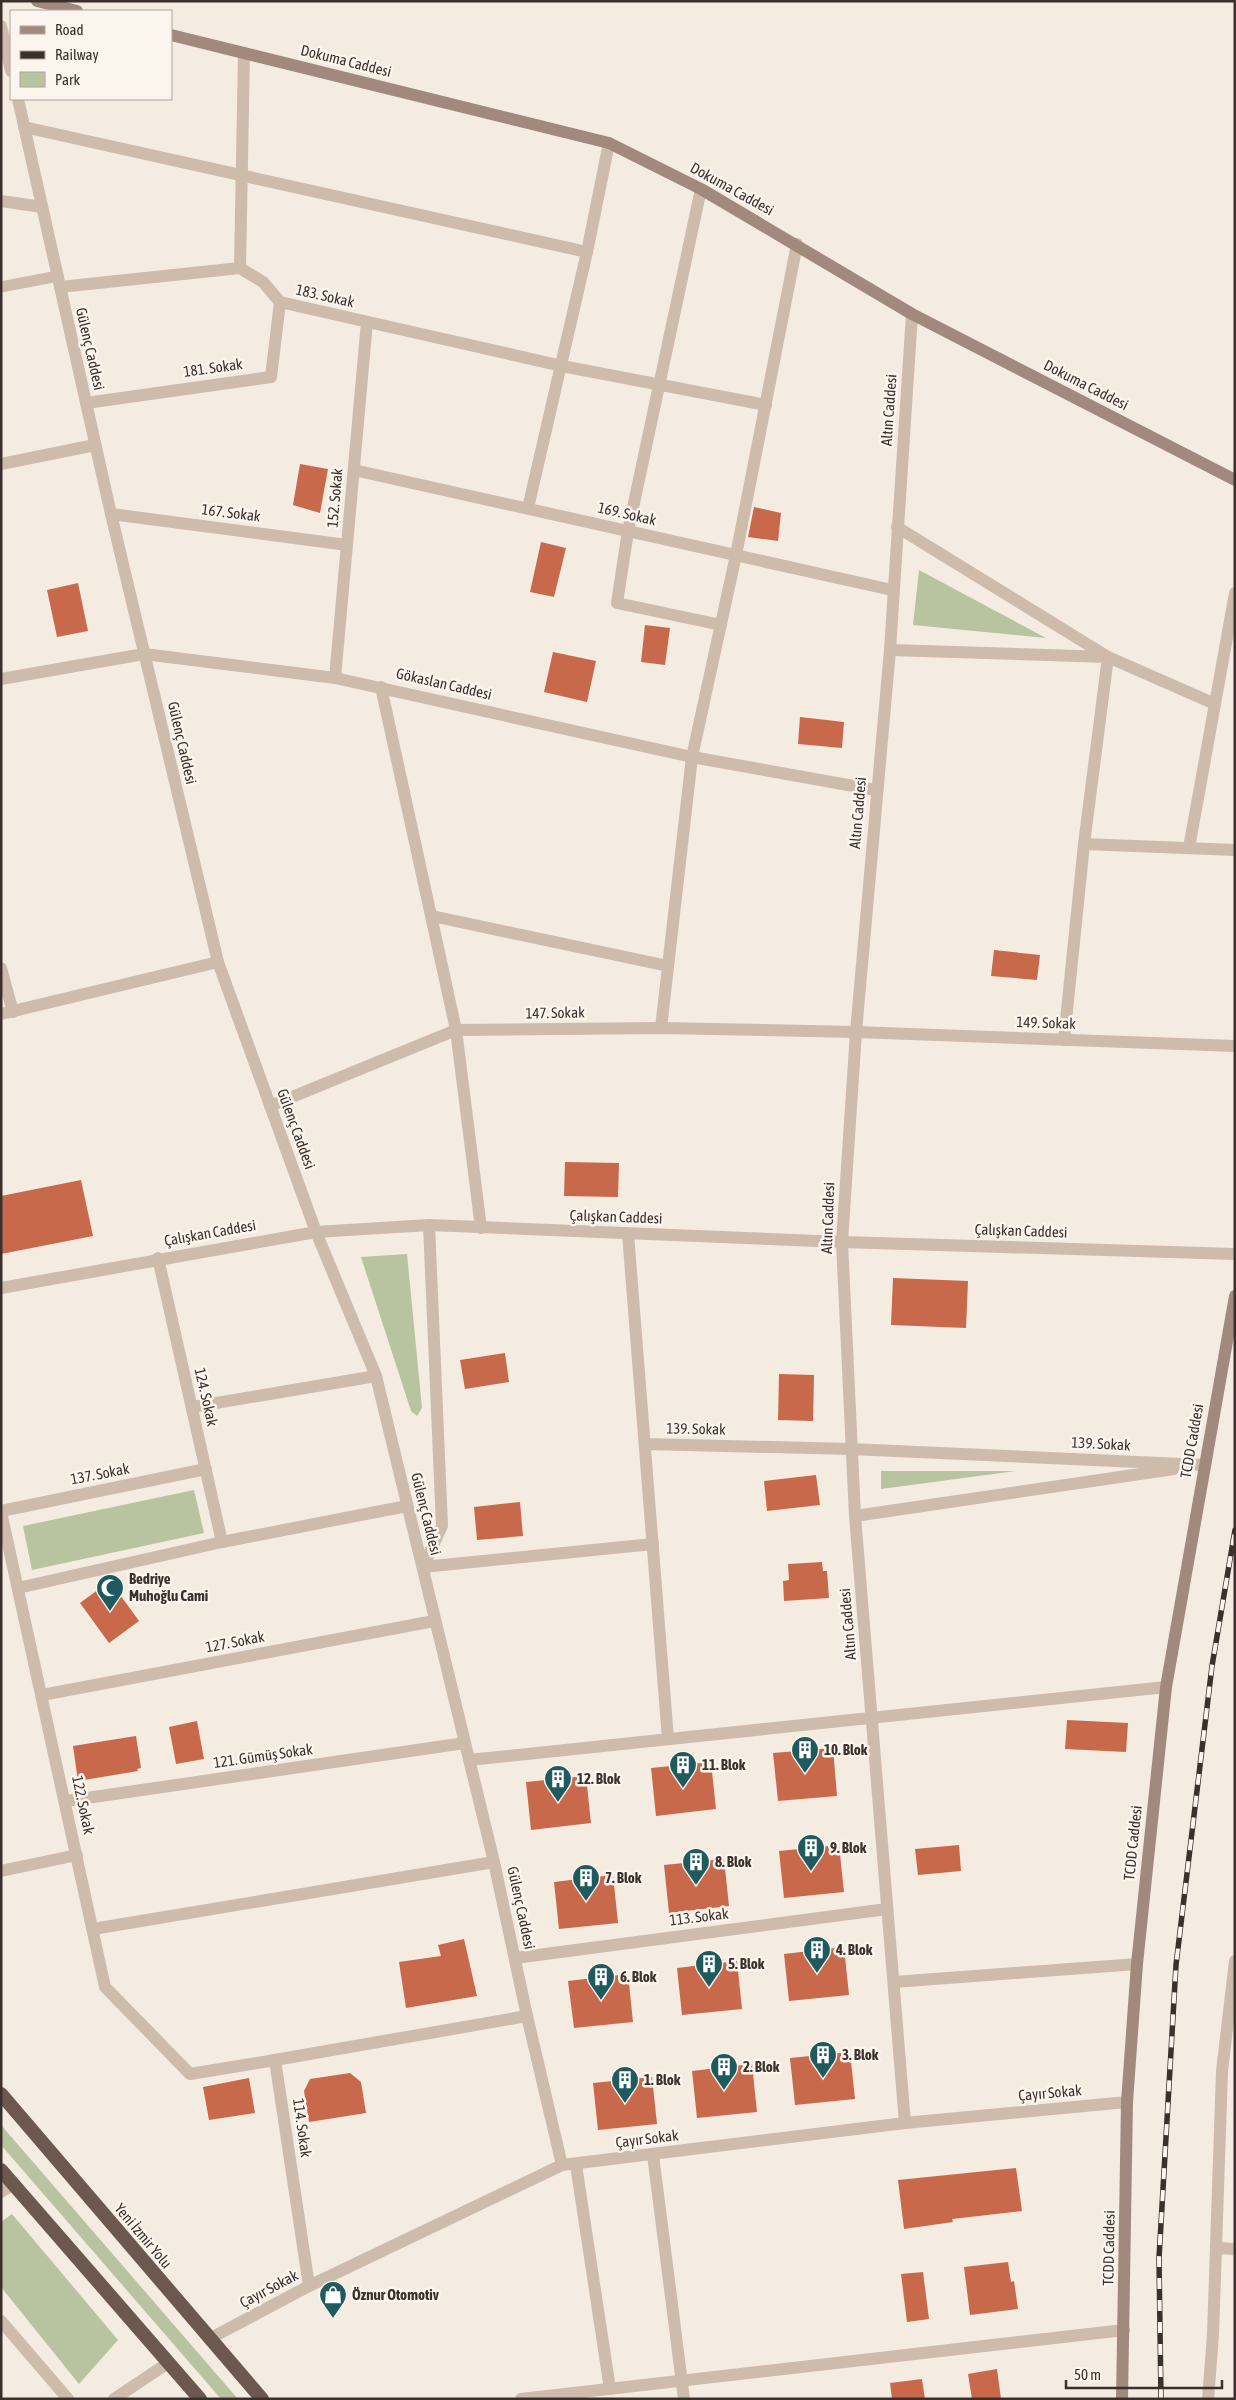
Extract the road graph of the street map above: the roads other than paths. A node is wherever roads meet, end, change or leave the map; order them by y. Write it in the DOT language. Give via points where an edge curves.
graph roads {
  1 [pos="37,1"];
  2 [pos="73,10"];
  3 [pos="1,26"];
  4 [pos="172,35"];
  5 [pos="244,53"];
  6 [pos="10,66"];
  7 [pos="18,100"];
  8 [pos="24,127"];
  9 [pos="609,143"];
  10 [pos="240,175"];
  11 [pos="701,189"];
  12 [pos="1,201"];
  13 [pos="42,207"];
  14 [pos="797,244"];
  15 [pos="587,252"];
  16 [pos="240,268"];
  17 [pos="59,282"];
  18 [pos="1,287"];
  19 [pos="280,302"];
  20 [pos="912,314"];
  21 [pos="367,322"];
  22 [pos="562,366"];
  23 [pos="660,385"];
  24 [pos="86,403"];
  25 [pos="766,405"];
  26 [pos="95,445"];
  27 [pos="1,464"];
  28 [pos="354,470"];
  29 [pos="1235,480"];
  30 [pos="528,508"];
  31 [pos="111,514"];
  32 [pos="897,527"];
  33 [pos="628,531"];
  34 [pos="347,545"];
  35 [pos="736,555"];
  36 [pos="892,590"];
  37 [pos="1235,593"];
  38 [pos="1234,607"];
  39 [pos="720,625"];
  40 [pos="890,650"];
  41 [pos="144,654"];
  42 [pos="1108,657"];
  43 [pos="335,678"];
  44 [pos="1,680"];
  45 [pos="381,687"];
  46 [pos="1215,704"];
  47 [pos="692,758"];
  48 [pos="876,790"];
  49 [pos="1084,844"];
  50 [pos="1189,848"];
  51 [pos="1235,850"];
  52 [pos="432,916"];
  53 [pos="218,962"];
  54 [pos="668,966"];
  55 [pos="1,968"];
  56 [pos="7,1013"];
  57 [pos="661,1028"];
  58 [pos="456,1030"];
  59 [pos="856,1032"];
  60 [pos="1064,1040"];
  61 [pos="1235,1046"];
  62 [pos="270,1106"];
  63 [pos="429,1225"];
  64 [pos="481,1228"];
  65 [pos="316,1232"];
  66 [pos="628,1234"];
  67 [pos="842,1242"];
  68 [pos="1235,1254"];
  69 [pos="158,1258"];
  70 [pos="1,1288"];
  71 [pos="1235,1296"];
  72 [pos="376,1376"];
  73 [pos="192,1407"];
  74 [pos="645,1444"];
  75 [pos="851,1449"];
  76 [pos="1204,1465"];
  77 [pos="206,1469"];
  78 [pos="407,1506"];
  79 [pos="1,1511"];
  80 [pos="855,1516"];
  81 [pos="222,1542"];
  82 [pos="653,1544"];
  83 [pos="423,1568"];
  84 [pos="18,1588"];
  85 [pos="434,1621"];
  86 [pos="1166,1687"];
  87 [pos="42,1695"];
  88 [pos="872,1718"];
  89 [pos="668,1739"];
  90 [pos="465,1743"];
  91 [pos="469,1760"];
  92 [pos="66,1801"];
  93 [pos="77,1855"];
  94 [pos="494,1862"];
  95 [pos="1,1871"];
  96 [pos="887,1909"];
  97 [pos="93,1929"];
  98 [pos="515,1958"];
  99 [pos="1235,1961"];
  100 [pos="1137,1964"];
  101 [pos="894,1982"];
  102 [pos="527,2016"];
  103 [pos="275,2060"];
  104 [pos="1222,2071"];
  105 [pos="1235,2071"];
  106 [pos="1,2094"];
  107 [pos="1127,2102"];
  108 [pos="905,2123"];
  109 [pos="653,2155"];
  110 [pos="576,2164"];
  111 [pos="562,2165"];
  112 [pos="1,2170"];
  113 [pos="7,2188"];
  114 [pos="1216,2248"];
  115 [pos="1235,2249"];
  116 [pos="309,2286"];
  117 [pos="1,2321"];
  118 [pos="1124,2330"];
  119 [pos="210,2339"];
  120 [pos="168,2363"];
  121 [pos="682,2380"];
  122 [pos="610,2388"];
  123 [pos="121,2398"];
  124 [pos="68,2399"];
  125 [pos="200,2399"];
  126 [pos="262,2399"];
  127 [pos="521,2399"];
  128 [pos="684,2399"];
  129 [pos="1122,2399"];
  130 [pos="1208,2399"];
  1 -- 2 [label="main road"];
  3 -- 6 [label="street"];
  4 -- 5 [label="main road, Dokuma Caddesi"];
  5 -- 9 [label="main road, Dokuma Caddesi"];
  5 -- 10 [label="street"];
  7 -- 8 [label="street, Gülenç Caddesi"];
  8 -- 10 [label="street"];
  8 -- 13 [label="street, Gülenç Caddesi"];
  9 -- 11 [label="main road, Dokuma Caddesi"];
  9 -- 15 [label="street"];
  10 -- 15 [label="street"];
  10 -- 16 [label="street"];
  11 -- 14 [label="main road, Dokuma Caddesi"];
  11 -- 23 [label="street"];
  12 -- 13 [label="street"];
  13 -- 17 [label="street, Gülenç Caddesi"];
  14 -- 20 [label="main road, Dokuma Caddesi"];
  14 -- 25 [label="street"];
  15 -- 22 [label="street"];
  16 -- 17 [label="street"];
  16 -- 19 [label="street, 183. Sokak" via="264,282"];
  17 -- 18 [label="lane"];
  17 -- 24 [label="street, Gülenç Caddesi"];
  19 -- 21 [label="street, 183. Sokak"];
  19 -- 24 [label="street, 181. Sokak" via="271,377"];
  20 -- 29 [label="main road, Dokuma Caddesi"];
  20 -- 32 [label="street, Altın Caddesi"];
  21 -- 22 [label="street, 183. Sokak"];
  21 -- 28 [label="street, 152. Sokak"];
  22 -- 23 [label="street, 183. Sokak"];
  22 -- 30 [label="street"];
  23 -- 25 [label="street, 183. Sokak"];
  23 -- 33 [label="street"];
  24 -- 26 [label="street, Gülenç Caddesi"];
  25 -- 35 [label="street"];
  26 -- 27 [label="street"];
  26 -- 31 [label="street, Gülenç Caddesi"];
  28 -- 30 [label="street, 169. Sokak"];
  28 -- 34 [label="street, 152. Sokak"];
  30 -- 33 [label="street, 169. Sokak"];
  31 -- 34 [label="street, 167. Sokak"];
  31 -- 41 [label="street, Gülenç Caddesi"];
  32 -- 36 [label="street, Altın Caddesi"];
  32 -- 42 [label="street"];
  33 -- 35 [label="street, 169. Sokak"];
  33 -- 39 [label="street" via="617,603"];
  34 -- 43 [label="street, 152. Sokak"];
  35 -- 36 [label="street, 169. Sokak"];
  35 -- 39 [label="street"];
  36 -- 40 [label="street, Altın Caddesi"];
  37 -- 38 [label="street"];
  38 -- 46 [label="street"];
  39 -- 47 [label="street"];
  40 -- 42 [label="street"];
  40 -- 48 [label="street, Altın Caddesi"];
  41 -- 43 [label="street, Gökaslan Caddesi"];
  41 -- 44 [label="street, Gökaslan Caddesi"];
  41 -- 53 [label="street, Gülenç Caddesi"];
  42 -- 46 [label="street"];
  42 -- 49 [label="street"];
  43 -- 45 [label="street, Gökaslan Caddesi"];
  45 -- 47 [label="street, Gökaslan Caddesi"];
  45 -- 52 [label="street"];
  46 -- 50 [label="street"];
  47 -- 48 [label="street, Gökaslan Caddesi"];
  47 -- 54 [label="street"];
  48 -- 59 [label="street, Altın Caddesi"];
  49 -- 50 [label="street"];
  49 -- 60 [label="street"];
  50 -- 51 [label="street"];
  52 -- 54 [label="street"];
  52 -- 58 [label="street"];
  53 -- 56 [label="street"];
  53 -- 62 [label="street, Gülenç Caddesi"];
  54 -- 57 [label="street"];
  55 -- 56 [label="street"];
  57 -- 58 [label="street, 147. Sokak"];
  57 -- 59 [label="street, 147. Sokak"];
  58 -- 62 [label="street, 147. Sokak"];
  58 -- 64 [label="street"];
  59 -- 60 [label="street, 149. Sokak"];
  59 -- 67 [label="street, Altın Caddesi"];
  60 -- 61 [label="street, 149. Sokak"];
  62 -- 65 [label="street, Gülenç Caddesi"];
  63 -- 64 [label="street, Çalışkan Caddesi"];
  63 -- 65 [label="street, Çalışkan Caddesi"];
  63 -- 83 [label="street" via="442,1526"];
  64 -- 66 [label="street, Çalışkan Caddesi"];
  65 -- 69 [label="street, Çalışkan Caddesi"];
  65 -- 72 [label="street, Gülenç Caddesi"];
  66 -- 67 [label="street, Çalışkan Caddesi"];
  66 -- 74 [label="street"];
  67 -- 68 [label="street, Çalışkan Caddesi"];
  67 -- 75 [label="street, Altın Caddesi"];
  69 -- 70 [label="street, Çalışkan Caddesi"];
  69 -- 73 [label="street, 124. Sokak"];
  71 -- 76 [label="main road, TCDD Caddesi"];
  72 -- 73 [label="street"];
  72 -- 78 [label="street, Gülenç Caddesi"];
  73 -- 77 [label="street, 124. Sokak"];
  74 -- 75 [label="street, 139. Sokak"];
  74 -- 82 [label="street"];
  75 -- 76 [label="street, 139. Sokak"];
  75 -- 80 [label="street, Altın Caddesi"];
  76 -- 80 [label="street, 139. Sokak"];
  76 -- 86 [label="main road, TCDD Caddesi"];
  77 -- 79 [label="street, 137. Sokak"];
  77 -- 81 [label="street, 124. Sokak"];
  78 -- 81 [label="street"];
  78 -- 83 [label="street, Gülenç Caddesi"];
  79 -- 84 [label="street, 122. Sokak"];
  80 -- 88 [label="street, Altın Caddesi"];
  81 -- 84 [label="street"];
  82 -- 83 [label="street"];
  82 -- 89 [label="street"];
  83 -- 85 [label="street, Gülenç Caddesi"];
  84 -- 87 [label="street, 122. Sokak"];
  85 -- 87 [label="street, 127. Sokak"];
  85 -- 90 [label="street, Gülenç Caddesi"];
  86 -- 88 [label="street"];
  86 -- 100 [label="main road, TCDD Caddesi"];
  87 -- 92 [label="street, 122. Sokak"];
  88 -- 89 [label="street"];
  88 -- 96 [label="street, Altın Caddesi"];
  89 -- 91 [label="street"];
  90 -- 91 [label="street, Gülenç Caddesi"];
  90 -- 92 [label="street, 121. Gümüş Sokak"];
  91 -- 94 [label="street, Gülenç Caddesi"];
  92 -- 93 [label="street, 122. Sokak"];
  93 -- 95 [label="street"];
  93 -- 97 [label="street, 122. Sokak"];
  94 -- 97 [label="street"];
  94 -- 98 [label="street, Gülenç Caddesi"];
  96 -- 98 [label="street, 113. Sokak"];
  96 -- 101 [label="street, Altın Caddesi"];
  97 -- 103 [label="street, 122. Sokak" via="105,1987 190,2074"];
  98 -- 102 [label="street, Gülenç Caddesi"];
  99 -- 104 [label="street"];
  100 -- 101 [label="street"];
  100 -- 107 [label="main road, TCDD Caddesi"];
  101 -- 108 [label="street, Altın Caddesi"];
  102 -- 103 [label="street"];
  102 -- 111 [label="street, Gülenç Caddesi"];
  103 -- 116 [label="street, 114. Sokak"];
  104 -- 105 [label="street"];
  104 -- 114 [label="street"];
  106 -- 119 [label="highway, Yeni İzmir Yolu"];
  107 -- 108 [label="street, Çayır Sokak"];
  107 -- 118 [label="main road, TCDD Caddesi"];
  108 -- 109 [label="street, Çayır Sokak"];
  109 -- 110 [label="street, Çayır Sokak"];
  109 -- 121 [label="street"];
  110 -- 111 [label="street, Çayır Sokak"];
  110 -- 122 [label="street"];
  111 -- 116 [label="street, Çayır Sokak"];
  112 -- 113 [label="highway"];
  113 -- 120 [label="highway"];
  114 -- 115 [label="street"];
  114 -- 130 [label="street"];
  116 -- 119 [label="street, Çayır Sokak"];
  117 -- 124 [label="street"];
  118 -- 121 [label="street"];
  118 -- 129 [label="main road, TCDD Caddesi"];
  119 -- 126 [label="highway, Yeni İzmir Yolu"];
  120 -- 123 [label="street"];
  120 -- 125 [label="highway"];
  121 -- 122 [label="street"];
  121 -- 128 [label="street"];
  122 -- 127 [label="street"];
}
